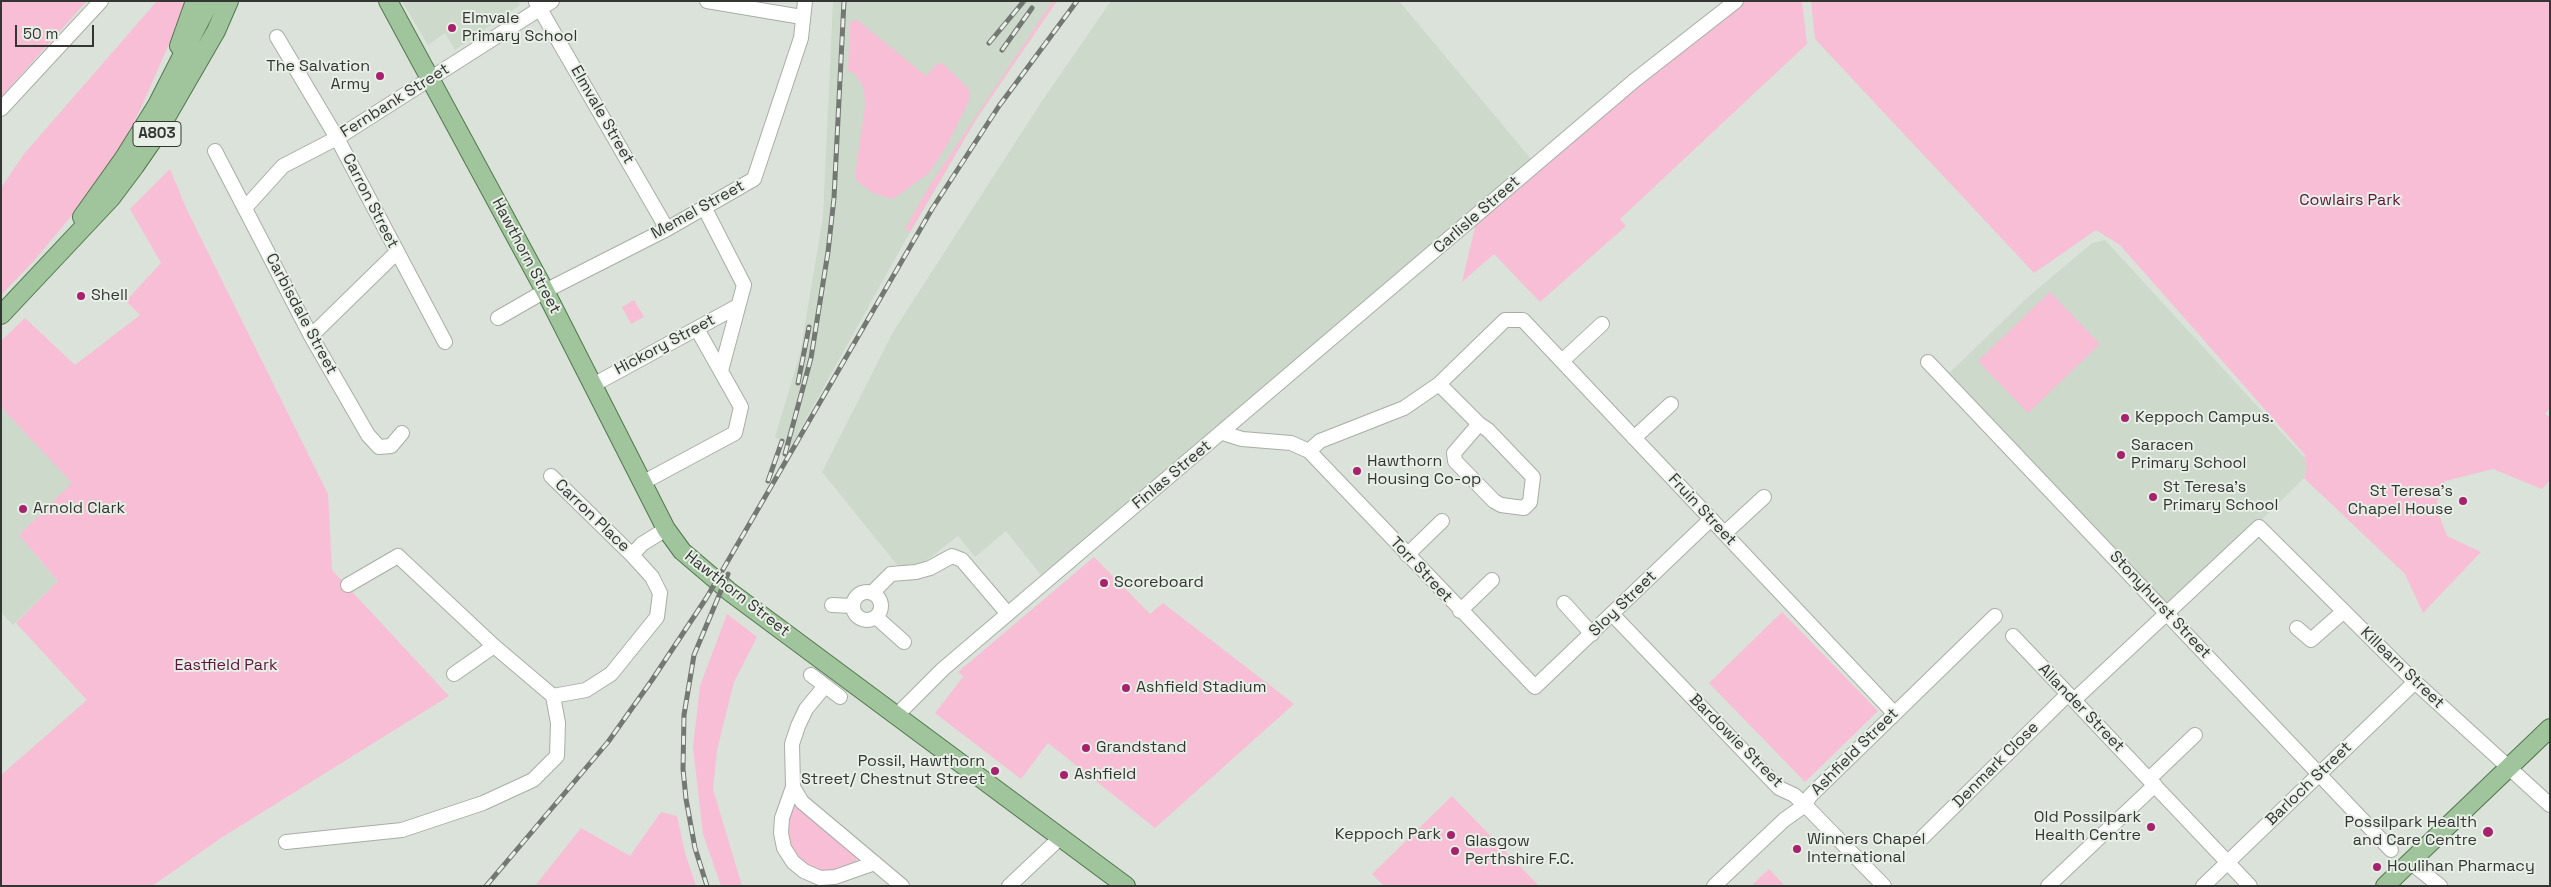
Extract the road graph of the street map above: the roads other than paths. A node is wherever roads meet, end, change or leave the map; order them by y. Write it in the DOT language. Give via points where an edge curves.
graph roads {
  1 [pos="101,1"];
  2 [pos="195,1"];
  3 [pos="210,1"];
  4 [pos="230,1"];
  5 [pos="375,1"];
  6 [pos="388,1"];
  7 [pos="708,1"];
  8 [pos="805,1"];
  9 [pos="1736,1"];
  10 [pos="543,4"];
  11 [pos="802,17"];
  12 [pos="277,37"];
  13 [pos="431,78"];
  14 [pos="157,105"];
  15 [pos="1,109"];
  16 [pos="338,138"];
  17 [pos="215,151"];
  18 [pos="704,207"];
  19 [pos="245,208"];
  20 [pos="668,229"];
  21 [pos="60,251"];
  22 [pos="397,252"];
  23 [pos="545,291"];
  24 [pos="738,306"];
  25 [pos="1,314"];
  26 [pos="498,318"];
  27 [pos="1602,324"];
  28 [pos="697,329"];
  29 [pos="311,336"];
  30 [pos="445,342"];
  31 [pos="1562,361"];
  32 [pos="1928,362"];
  33 [pos="720,371"];
  34 [pos="1439,384"];
  35 [pos="593,385"];
  36 [pos="1671,404"];
  37 [pos="1478,424"];
  38 [pos="1223,432"];
  39 [pos="402,433"];
  40 [pos="1634,438"];
  41 [pos="1309,451"];
  42 [pos="552,476"];
  43 [pos="642,483"];
  44 [pos="1764,497"];
  45 [pos="1711,519"];
  46 [pos="1442,521"];
  47 [pos="2259,527"];
  48 [pos="666,529"];
  49 [pos="1725,533"];
  50 [pos="632,555"];
  51 [pos="1407,555"];
  52 [pos="1492,580"];
  53 [pos="348,585"];
  54 [pos="872,593"];
  55 [pos="1564,603"];
  56 [pos="832,605"];
  57 [pos="852,606"];
  58 [pos="1460,611"];
  59 [pos="2344,611"];
  60 [pos="1008,614"];
  61 [pos="1612,614"];
  62 [pos="2168,614"];
  63 [pos="1995,616"];
  64 [pos="876,617"];
  65 [pos="2296,628"];
  66 [pos="1592,634"];
  67 [pos="2013,636"];
  68 [pos="904,642"];
  69 [pos="494,646"];
  70 [pos="454,674"];
  71 [pos="811,675"];
  72 [pos="2415,682"];
  73 [pos="825,686"];
  74 [pos="1535,688"];
  75 [pos="553,696"];
  76 [pos="840,697"];
  77 [pos="2071,697"];
  78 [pos="1894,713"];
  79 [pos="897,715"];
  80 [pos="2550,728"];
  81 [pos="2195,735"];
  82 [pos="2508,768"];
  83 [pos="2319,774"];
  84 [pos="2152,782"];
  85 [pos="793,787"];
  86 [pos="1805,805"];
  87 [pos="2550,805"];
  88 [pos="1061,837"];
  89 [pos="1923,837"];
  90 [pos="286,842"];
  91 [pos="2391,850"];
  92 [pos="2227,861"];
  93 [pos="2410,862"];
  94 [pos="875,863"];
  95 [pos="902,886"];
  96 [pos="1009,886"];
  97 [pos="1126,886"];
  98 [pos="1714,886"];
  99 [pos="1884,886"];
  100 [pos="2048,886"];
  101 [pos="2203,886"];
  102 [pos="2250,886"];
  103 [pos="2385,886"];
  104 [pos="2440,886"];
  1 -- 15 [label="street"];
  2 -- 14 [label="main road"];
  3 -- 14 [label="main road, A803"];
  4 -- 21 [label="main road, A803" via="149,147 111,198"];
  5 -- 13 [label="main road, Hawthorn Street" via="393,31"];
  6 -- 13 [label="main road, Hawthorn Street"];
  7 -- 11 [label="street"];
  8 -- 11 [label="street, Memel Street"];
  9 -- 38 [label="street, Carlisle Street" via="1635,80"];
  10 -- 13 [label="street, Fernbank Street"];
  10 -- 20 [label="street, Elmvale Street"];
  11 -- 18 [label="street, Memel Street" via="801,38 754,179"];
  12 -- 16 [label="street, Carron Street"];
  13 -- 16 [label="street, Fernbank Street"];
  13 -- 23 [label="main road, Hawthorn Street"];
  14 -- 21 [label="main road, A803"];
  16 -- 19 [label="street, Fernbank Street" via="284,166"];
  16 -- 22 [label="street, Carron Street"];
  17 -- 19 [label="street, Carbisdale Street"];
  18 -- 20 [label="street, Memel Street"];
  18 -- 24 [label="street" via="744,285"];
  19 -- 29 [label="street, Carbisdale Street"];
  20 -- 23 [label="street, Memel Street"];
  21 -- 25 [label="main road, A803"];
  22 -- 29 [label="street"];
  22 -- 30 [label="street, Carron Street"];
  23 -- 26 [label="street, Memel Street"];
  23 -- 35 [label="main road, Hawthorn Street"];
  24 -- 28 [label="street, Hickory Street"];
  24 -- 33 [label="street"];
  27 -- 31 [label="street"];
  28 -- 33 [label="street"];
  28 -- 35 [label="street, Hickory Street"];
  29 -- 39 [label="street, Carbisdale Street" via="368,435 379,447 391,446"];
  31 -- 34 [label="street, Fruin Street" via="1523,320 1505,320"];
  31 -- 40 [label="street, Fruin Street"];
  32 -- 62 [label="street, Stonyhurst Street"];
  33 -- 43 [label="street" via="741,407 735,433"];
  34 -- 37 [label="street"];
  34 -- 41 [label="street" via="1404,408 1320,441"];
  35 -- 43 [label="main road, Hawthorn Street"];
  36 -- 40 [label="street"];
  37 -- 37 [label="street" via="1488,430 1533,477 1530,502 1524,508 1494,501 1455,461 1454,454"];
  38 -- 41 [label="street, Finlas Street" via="1242,439 1291,442"];
  38 -- 60 [label="street, Finlas Street"];
  40 -- 45 [label="street, Fruin Street"];
  41 -- 51 [label="street, Torr Street"];
  42 -- 50 [label="street, Carron Place"];
  43 -- 48 [label="main road, Hawthorn Street"];
  44 -- 49 [label="street"];
  45 -- 49 [label="street, Fruin Street"];
  45 -- 61 [label="street, Sloy Street"];
  46 -- 51 [label="street"];
  47 -- 59 [label="street, Killearn Street"];
  47 -- 62 [label="street, Denmark Close"];
  48 -- 50 [label="street" via="642,544"];
  48 -- 79 [label="main road, Hawthorn Street" via="682,551 704,572"];
  49 -- 78 [label="street, Fruin Street"];
  50 -- 75 [label="street, Carron Place" via="652,577 660,593 657,617 611,674 586,690"];
  51 -- 58 [label="street, Torr Street"];
  52 -- 58 [label="street"];
  53 -- 69 [label="street" via="398,556"];
  54 -- 57 [label="street" via="859,594"];
  54 -- 60 [label="street" via="891,574 930,568 952,556 962,560"];
  54 -- 64 [label="street" via="881,604"];
  55 -- 66 [label="street"];
  56 -- 57 [label="street"];
  57 -- 64 [label="street" via="859,618 868,621"];
  58 -- 74 [label="street, Torr Street"];
  59 -- 65 [label="street" via="2310,640"];
  59 -- 72 [label="street, Killearn Street"];
  60 -- 79 [label="street, Finlas Street" via="943,669"];
  61 -- 66 [label="street, Sloy Street"];
  61 -- 86 [label="street, Bardowie Street" via="1779,788"];
  62 -- 77 [label="street, Denmark Close"];
  62 -- 83 [label="street, Stonyhurst Street"];
  63 -- 78 [label="street, Ashfield Street"];
  64 -- 68 [label="street"];
  66 -- 74 [label="street, Sloy Street"];
  67 -- 77 [label="street, Allander Street"];
  69 -- 70 [label="street"];
  69 -- 75 [label="street"];
  71 -- 73 [label="street"];
  72 -- 82 [label="street, Killearn Street"];
  72 -- 83 [label="street, Barloch Street"];
  73 -- 76 [label="street"];
  73 -- 85 [label="street" via="806,709 792,744"];
  75 -- 90 [label="street" via="558,723 557,756 532,780 483,803 402,830"];
  77 -- 84 [label="street, Allander Street"];
  77 -- 89 [label="street, Denmark Close"];
  78 -- 86 [label="street, Ashfield Street" via="1810,796"];
  79 -- 88 [label="main road, Hawthorn Street"];
  80 -- 82 [label="main road"];
  81 -- 84 [label="street"];
  82 -- 87 [label="street, Killearn Street"];
  82 -- 93 [label="main road"];
  83 -- 91 [label="street, Stonyhurst Street"];
  83 -- 92 [label="street, Barloch Street"];
  84 -- 92 [label="street, Allander Street"];
  84 -- 100 [label="street"];
  85 -- 94 [label="street" via="802,802"];
  85 -- 94 [label="street" via="782,818 781,833 784,848 793,862 820,878 835,877"];
  86 -- 98 [label="street, Ashfield Street" via="1784,820"];
  86 -- 99 [label="street, Bardowie Street"];
  88 -- 96 [label="street"];
  88 -- 97 [label="main road, Hawthorn Street"];
  92 -- 101 [label="street, Barloch Street"];
  92 -- 102 [label="street, Allander Street"];
  93 -- 103 [label="main road"];
  93 -- 104 [label="street"];
  94 -- 95 [label="street"];
}
